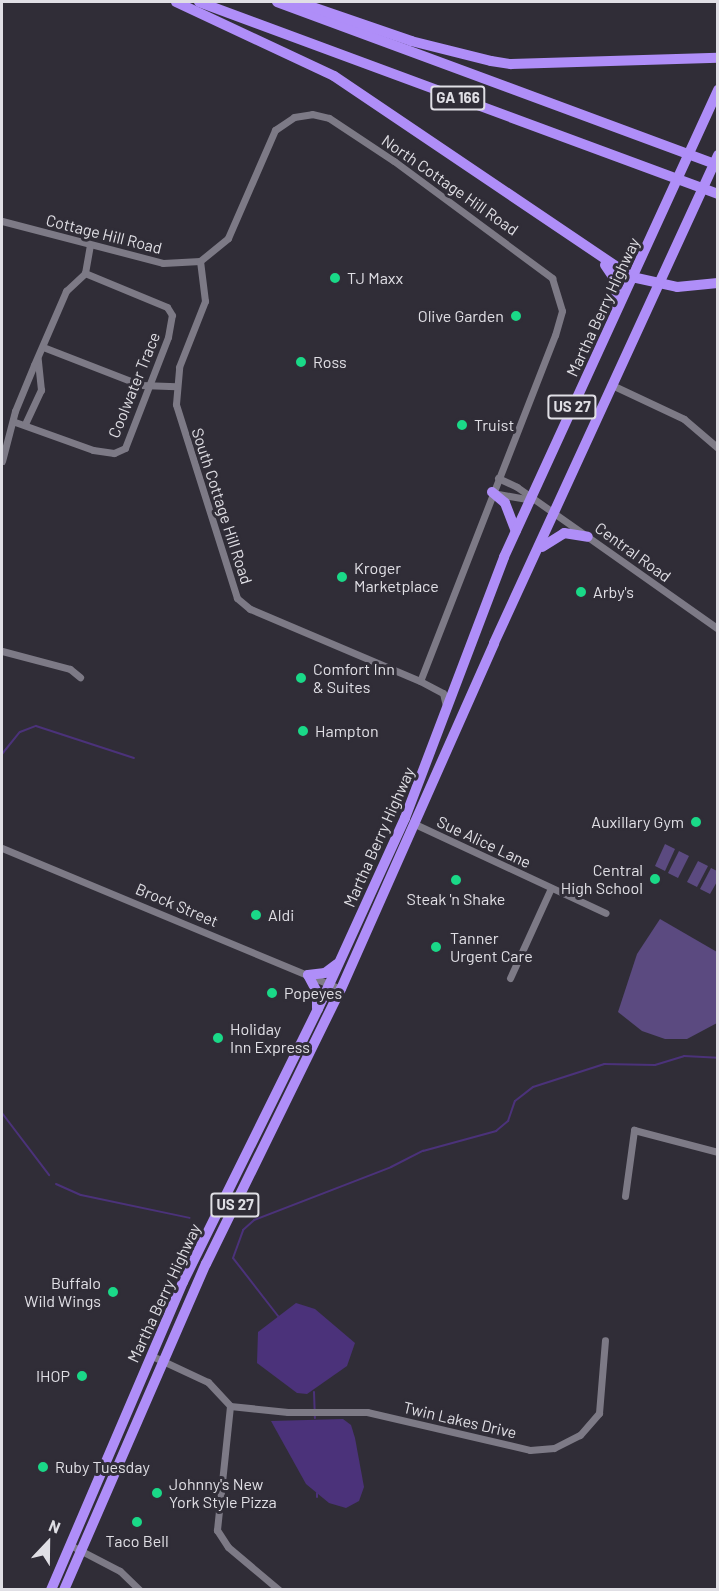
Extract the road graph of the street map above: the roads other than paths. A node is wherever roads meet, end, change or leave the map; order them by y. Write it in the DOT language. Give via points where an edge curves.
graph roads {
  1 [pos="176,2"];
  2 [pos="199,2"];
  3 [pos="277,2"];
  4 [pos="298,2"];
  5 [pos="717,58"];
  6 [pos="717,90"];
  7 [pos="717,155"];
  8 [pos="717,165"];
  9 [pos="717,194"];
  10 [pos="2,221"];
  11 [pos="90,246"];
  12 [pos="599,258"];
  13 [pos="200,261"];
  14 [pos="85,273"];
  15 [pos="632,278"];
  16 [pos="717,283"];
  17 [pos="660,286"];
  18 [pos="615,314"];
  19 [pos="43,347"];
  20 [pos="38,359"];
  21 [pos="151,386"];
  22 [pos="176,386"];
  23 [pos="614,386"];
  24 [pos="15,422"];
  25 [pos="25,424"];
  26 [pos="717,448"];
  27 [pos="2,461"];
  28 [pos="498,478"];
  29 [pos="492,492"];
  30 [pos="531,500"];
  31 [pos="554,513"];
  32 [pos="516,531"];
  33 [pos="588,537"];
  34 [pos="537,551"];
  35 [pos="717,629"];
  36 [pos="2,651"];
  37 [pos="80,676"];
  38 [pos="460,677"];
  39 [pos="420,681"];
  40 [pos="434,687"];
  41 [pos="446,713"];
  42 [pos="405,818"];
  43 [pos="417,825"];
  44 [pos="2,848"];
  45 [pos="551,888"];
  46 [pos="606,913"];
  47 [pos="340,962"];
  48 [pos="308,975"];
  49 [pos="510,978"];
  50 [pos="330,984"];
  51 [pos="341,989"];
  52 [pos="316,1013"];
  53 [pos="717,1152"];
  54 [pos="625,1196"];
  55 [pos="604,1340"];
  56 [pos="150,1355"];
  57 [pos="162,1362"];
  58 [pos="230,1406"];
  59 [pos="70,1545"];
  60 [pos="81,1550"];
  61 [pos="51,1590"];
  62 [pos="64,1590"];
  63 [pos="140,1590"];
  64 [pos="279,1590"];
  1 -- 12 [label="highway" via="334,76 468,164"];
  2 -- 9 [label="highway, GA 166"];
  3 -- 8 [label="highway, GA 166"];
  4 -- 5 [label="highway" via="421,44 491,61"];
  6 -- 15 [label="highway, Martha Berry Highway / US 27"];
  7 -- 17 [label="highway, Martha Berry Highway / US 27"];
  10 -- 11 [label="street, Cottage Hill Road"];
  11 -- 13 [label="street, Cottage Hill Road" via="163,263"];
  11 -- 14 [label="street"];
  12 -- 15 [label="highway"];
  12 -- 18 [label="highway" via="617,283"];
  13 -- 22 [label="street, South Cottage Hill Road" via="205,301 179,367"];
  13 -- 28 [label="street, North Cottage Hill Road" via="228,238 275,130 294,117 312,114 341,125 542,267 552,278 562,311"];
  14 -- 19 [label="street" via="66,291"];
  14 -- 21 [label="street, Coolwater Trace" via="166,307 172,315 173,324"];
  15 -- 17 [label="highway"];
  15 -- 18 [label="highway, Martha Berry Highway / US 27"];
  16 -- 17 [label="highway"];
  17 -- 23 [label="highway, Martha Berry Highway / US 27"];
  18 -- 30 [label="highway, Martha Berry Highway / US 27"];
  19 -- 20 [label="street"];
  19 -- 21 [label="street"];
  20 -- 24 [label="street" via="15,411"];
  20 -- 25 [label="street" via="40,390"];
  21 -- 22 [label="street"];
  21 -- 25 [label="street, Coolwater Trace" via="122,452 75,445"];
  22 -- 39 [label="street, South Cottage Hill Road" via="181,423 237,598 250,609"];
  23 -- 26 [label="street" via="684,419"];
  23 -- 31 [label="highway, Martha Berry Highway / US 27"];
  24 -- 25 [label="street, Coolwater Trace"];
  24 -- 27 [label="street"];
  28 -- 29 [label="street"];
  28 -- 30 [label="street, Central Road" via="517,487"];
  29 -- 30 [label="street, Central Road"];
  29 -- 32 [label="highway" via="506,503"];
  29 -- 39 [label="street"];
  30 -- 31 [label="street, Central Road"];
  30 -- 32 [label="highway, Martha Berry Highway / US 27"];
  31 -- 33 [label="street, Central Road"];
  31 -- 34 [label="highway, Martha Berry Highway / US 27"];
  32 -- 38 [label="highway, Martha Berry Highway / US 27"];
  33 -- 34 [label="highway" via="558,534"];
  33 -- 35 [label="street, Central Road"];
  34 -- 43 [label="highway, Martha Berry Highway / US 27"];
  36 -- 37 [label="street" via="70,669"];
  38 -- 40 [label="street" via="445,687"];
  38 -- 41 [label="highway, Martha Berry Highway / US 27"];
  39 -- 40 [label="street, South Cottage Hill Road"];
  40 -- 41 [label="street" via="443,693"];
  41 -- 42 [label="highway, Martha Berry Highway / US 27"];
  42 -- 43 [label="highway"];
  42 -- 47 [label="highway, Martha Berry Highway / US 27"];
  43 -- 45 [label="street, Sue Alice Lane"];
  43 -- 51 [label="highway, Martha Berry Highway / US 27"];
  44 -- 48 [label="street, Brock Street"];
  45 -- 46 [label="street, Sue Alice Lane"];
  45 -- 49 [label="street"];
  47 -- 48 [label="highway" via="325,973"];
  47 -- 50 [label="highway, Martha Berry Highway / US 27"];
  48 -- 50 [label="street, Brock Street"];
  48 -- 52 [label="highway" via="316,992"];
  50 -- 51 [label="street, Brock Street"];
  50 -- 52 [label="highway, Martha Berry Highway / US 27"];
  51 -- 57 [label="highway, Martha Berry Highway / US 27"];
  52 -- 56 [label="highway, Martha Berry Highway / US 27"];
  53 -- 54 [label="street" via="634,1130"];
  55 -- 58 [label="street, Twin Lakes Drive" via="599,1413 580,1435 554,1448 530,1450 367,1412 288,1412"];
  56 -- 57 [label="street"];
  56 -- 59 [label="highway, Martha Berry Highway / US 27"];
  57 -- 58 [label="street" via="208,1382"];
  57 -- 60 [label="highway, Martha Berry Highway / US 27"];
  58 -- 64 [label="street" via="217,1530 228,1547"];
  59 -- 60 [label="street"];
  59 -- 61 [label="highway, Martha Berry Highway / US 27"];
  60 -- 62 [label="highway, Martha Berry Highway / US 27"];
  60 -- 63 [label="street" via="120,1571"];
}
